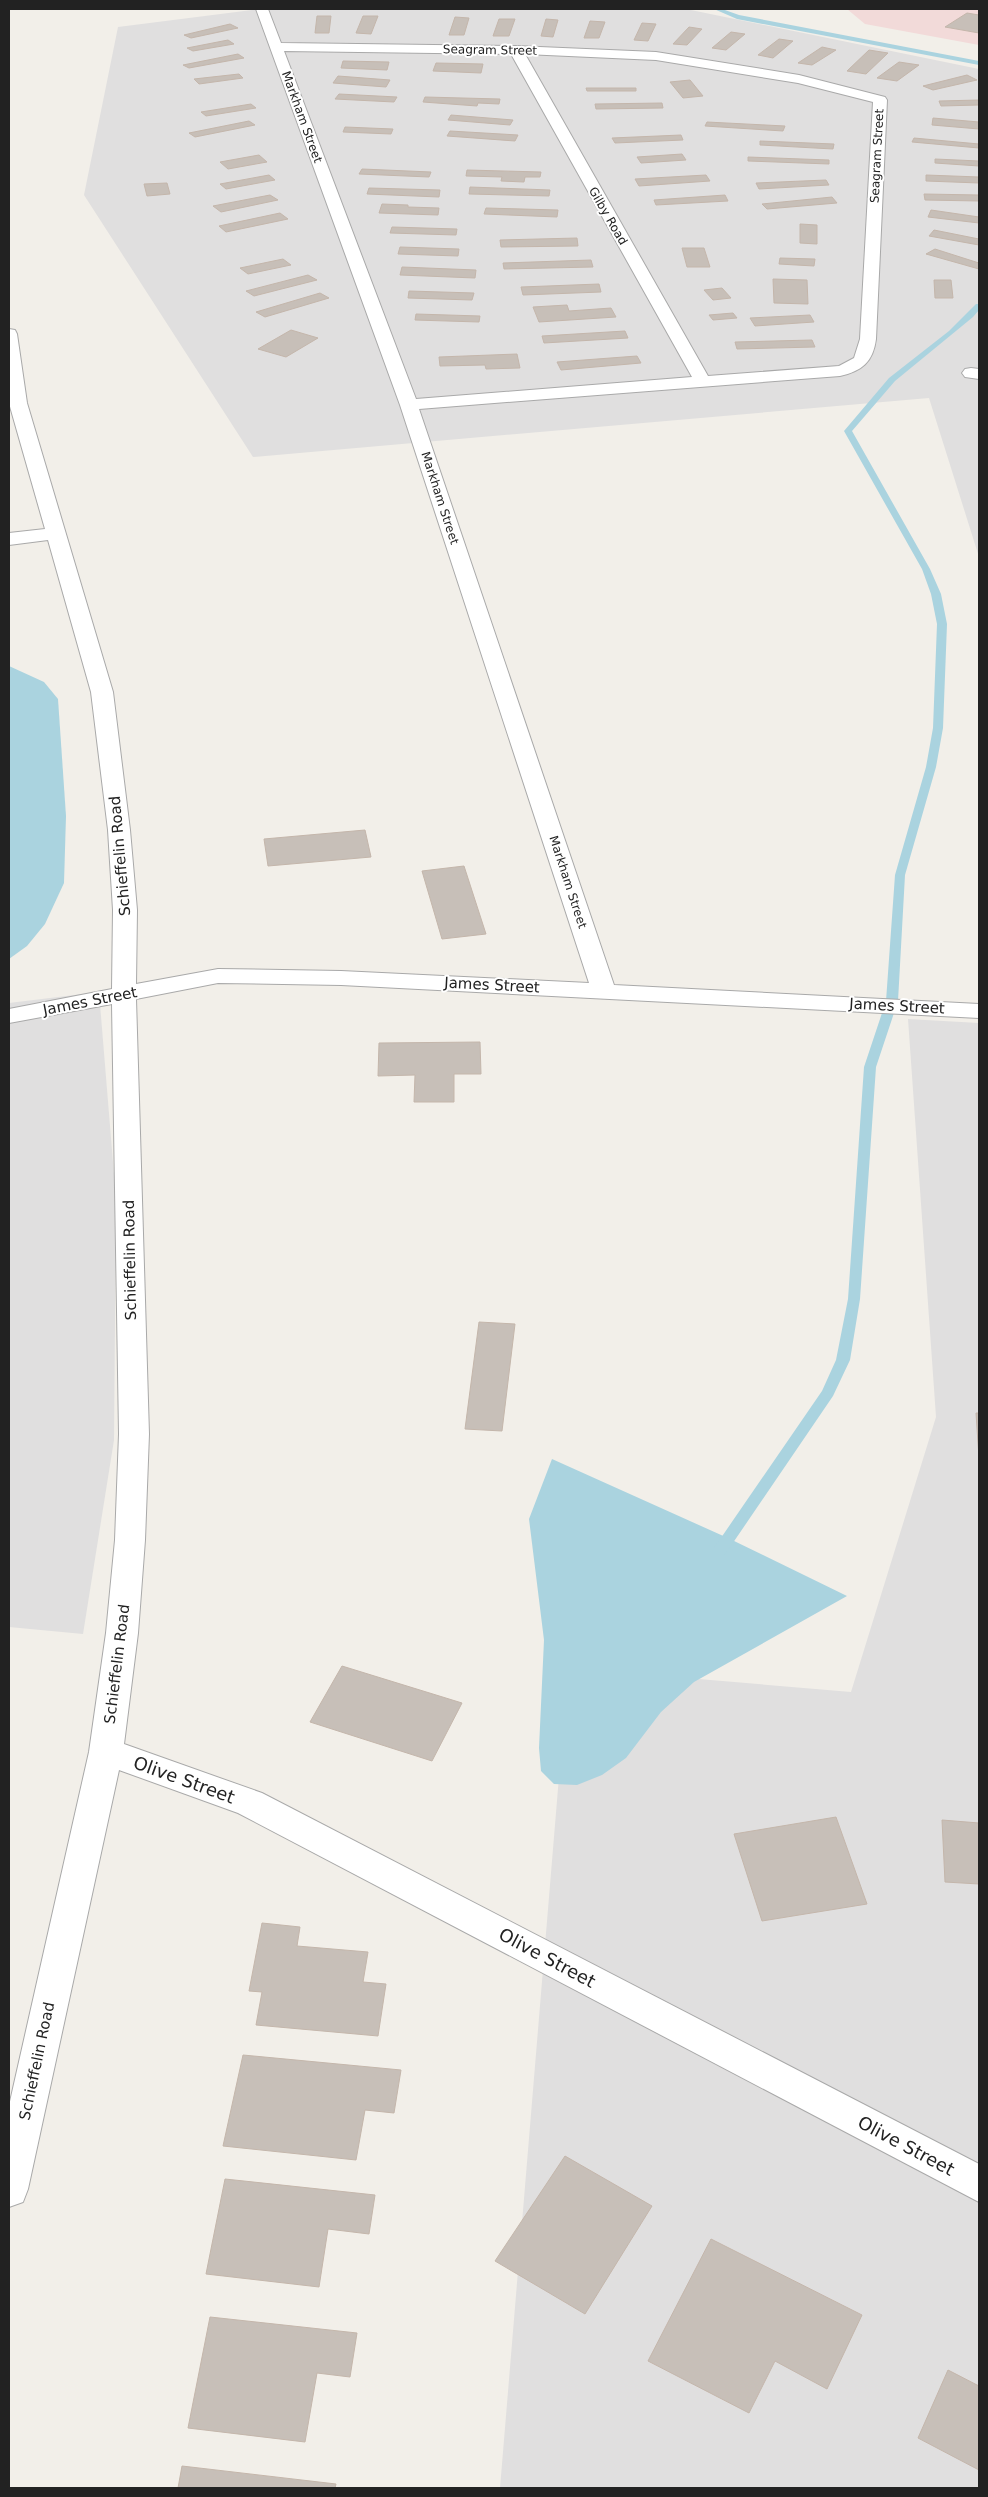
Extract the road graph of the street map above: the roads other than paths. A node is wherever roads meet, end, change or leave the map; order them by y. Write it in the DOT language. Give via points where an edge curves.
graph roads {
  1 [pos="262,9"];
  2 [pos="276,47"];
  3 [pos="516,50"];
  4 [pos="9,334"];
  5 [pos="702,382"];
  6 [pos="409,405"];
  7 [pos="56,533"];
  8 [pos="9,539"];
  9 [pos="604,991"];
  10 [pos="124,995"];
  11 [pos="979,1011"];
  12 [pos="9,1016"];
  13 [pos="106,1752"];
  14 [pos="979,2184"];
  15 [pos="9,2189"];
  1 -- 2 [label="street, Markham Street"];
  2 -- 3 [label="street, Seagram Street"];
  2 -- 6 [label="street, Markham Street"];
  3 -- 5 [label="street, Gilby Road"];
  3 -- 5 [label="street, Seagram Street" via="693,60 799,79 880,100 865,357 854,368 840,371"];
  4 -- 7 [label="street, Schieffelin Road" via="18,403"];
  5 -- 6 [label="street, Seagram Street"];
  6 -- 9 [label="street, Markham Street"];
  7 -- 8 [label="street"];
  7 -- 10 [label="street, Schieffelin Road" via="102,692 121,848 125,910"];
  9 -- 10 [label="street, James Street" via="341,978 218,976"];
  9 -- 11 [label="street, James Street"];
  10 -- 12 [label="street, James Street"];
  10 -- 13 [label="street, Schieffelin Road" via="134,1434 122,1633"];
  13 -- 14 [label="street, Olive Street" via="250,1803"];
  13 -- 15 [label="street, Schieffelin Road"];
}
